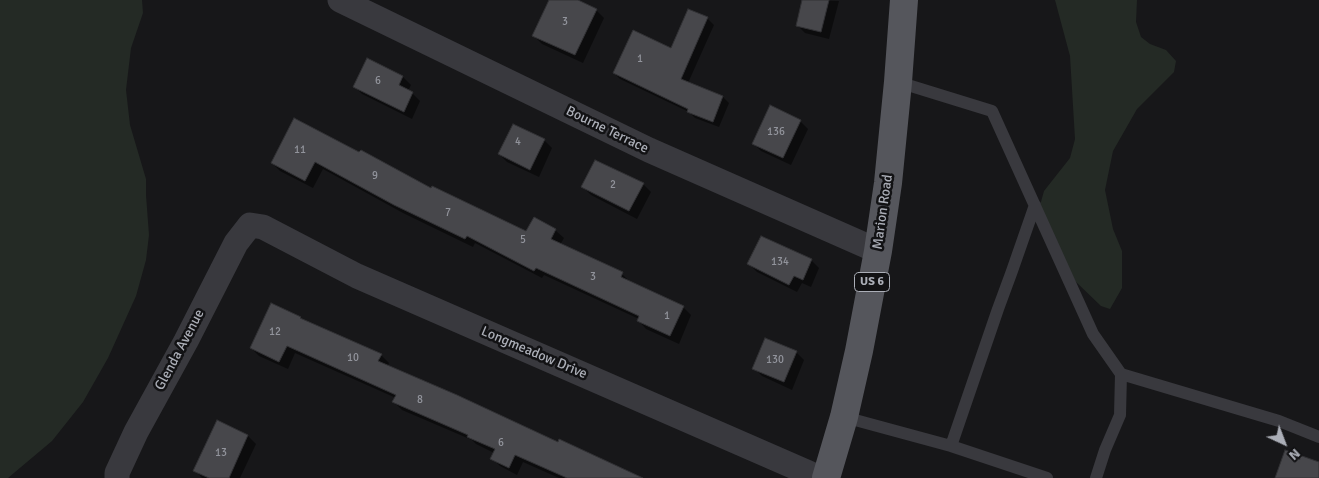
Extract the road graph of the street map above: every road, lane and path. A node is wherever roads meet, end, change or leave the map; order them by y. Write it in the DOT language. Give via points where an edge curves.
graph roads {
  1 [pos="340,0"];
  2 [pos="904,0"];
  3 [pos="898,82"];
  4 [pos="1035,206"];
  5 [pos="250,225"];
  6 [pos="878,251"];
  7 [pos="1121,374"];
  8 [pos="844,417"];
  9 [pos="1319,437"];
  10 [pos="951,446"];
  11 [pos="117,478"];
  12 [pos="820,478"];
  13 [pos="826,478"];
  14 [pos="1047,478"];
  15 [pos="1096,478"];
  1 -- 6 [label="street, Bourne Terrace" via="649,150"];
  2 -- 3 [label="main road, Marion Road / US 6"];
  3 -- 4 [label="lane" via="992,111"];
  3 -- 6 [label="main road, Marion Road / US 6"];
  4 -- 7 [label="lane" via="1093,334"];
  4 -- 10 [label="lane"];
  5 -- 11 [label="street, Glenda Avenue" via="236,243 136,432 116,473"];
  5 -- 12 [label="street, Longmeadow Drive" via="263,227 357,276"];
  6 -- 8 [label="main road, Marion Road / US 6"];
  7 -- 9 [label="lane" via="1279,421"];
  7 -- 15 [label="lane" via="1120,415"];
  8 -- 10 [label="lane"];
  8 -- 13 [label="main road, Marion Road / US 6"];
  10 -- 14 [label="lane"];
}
